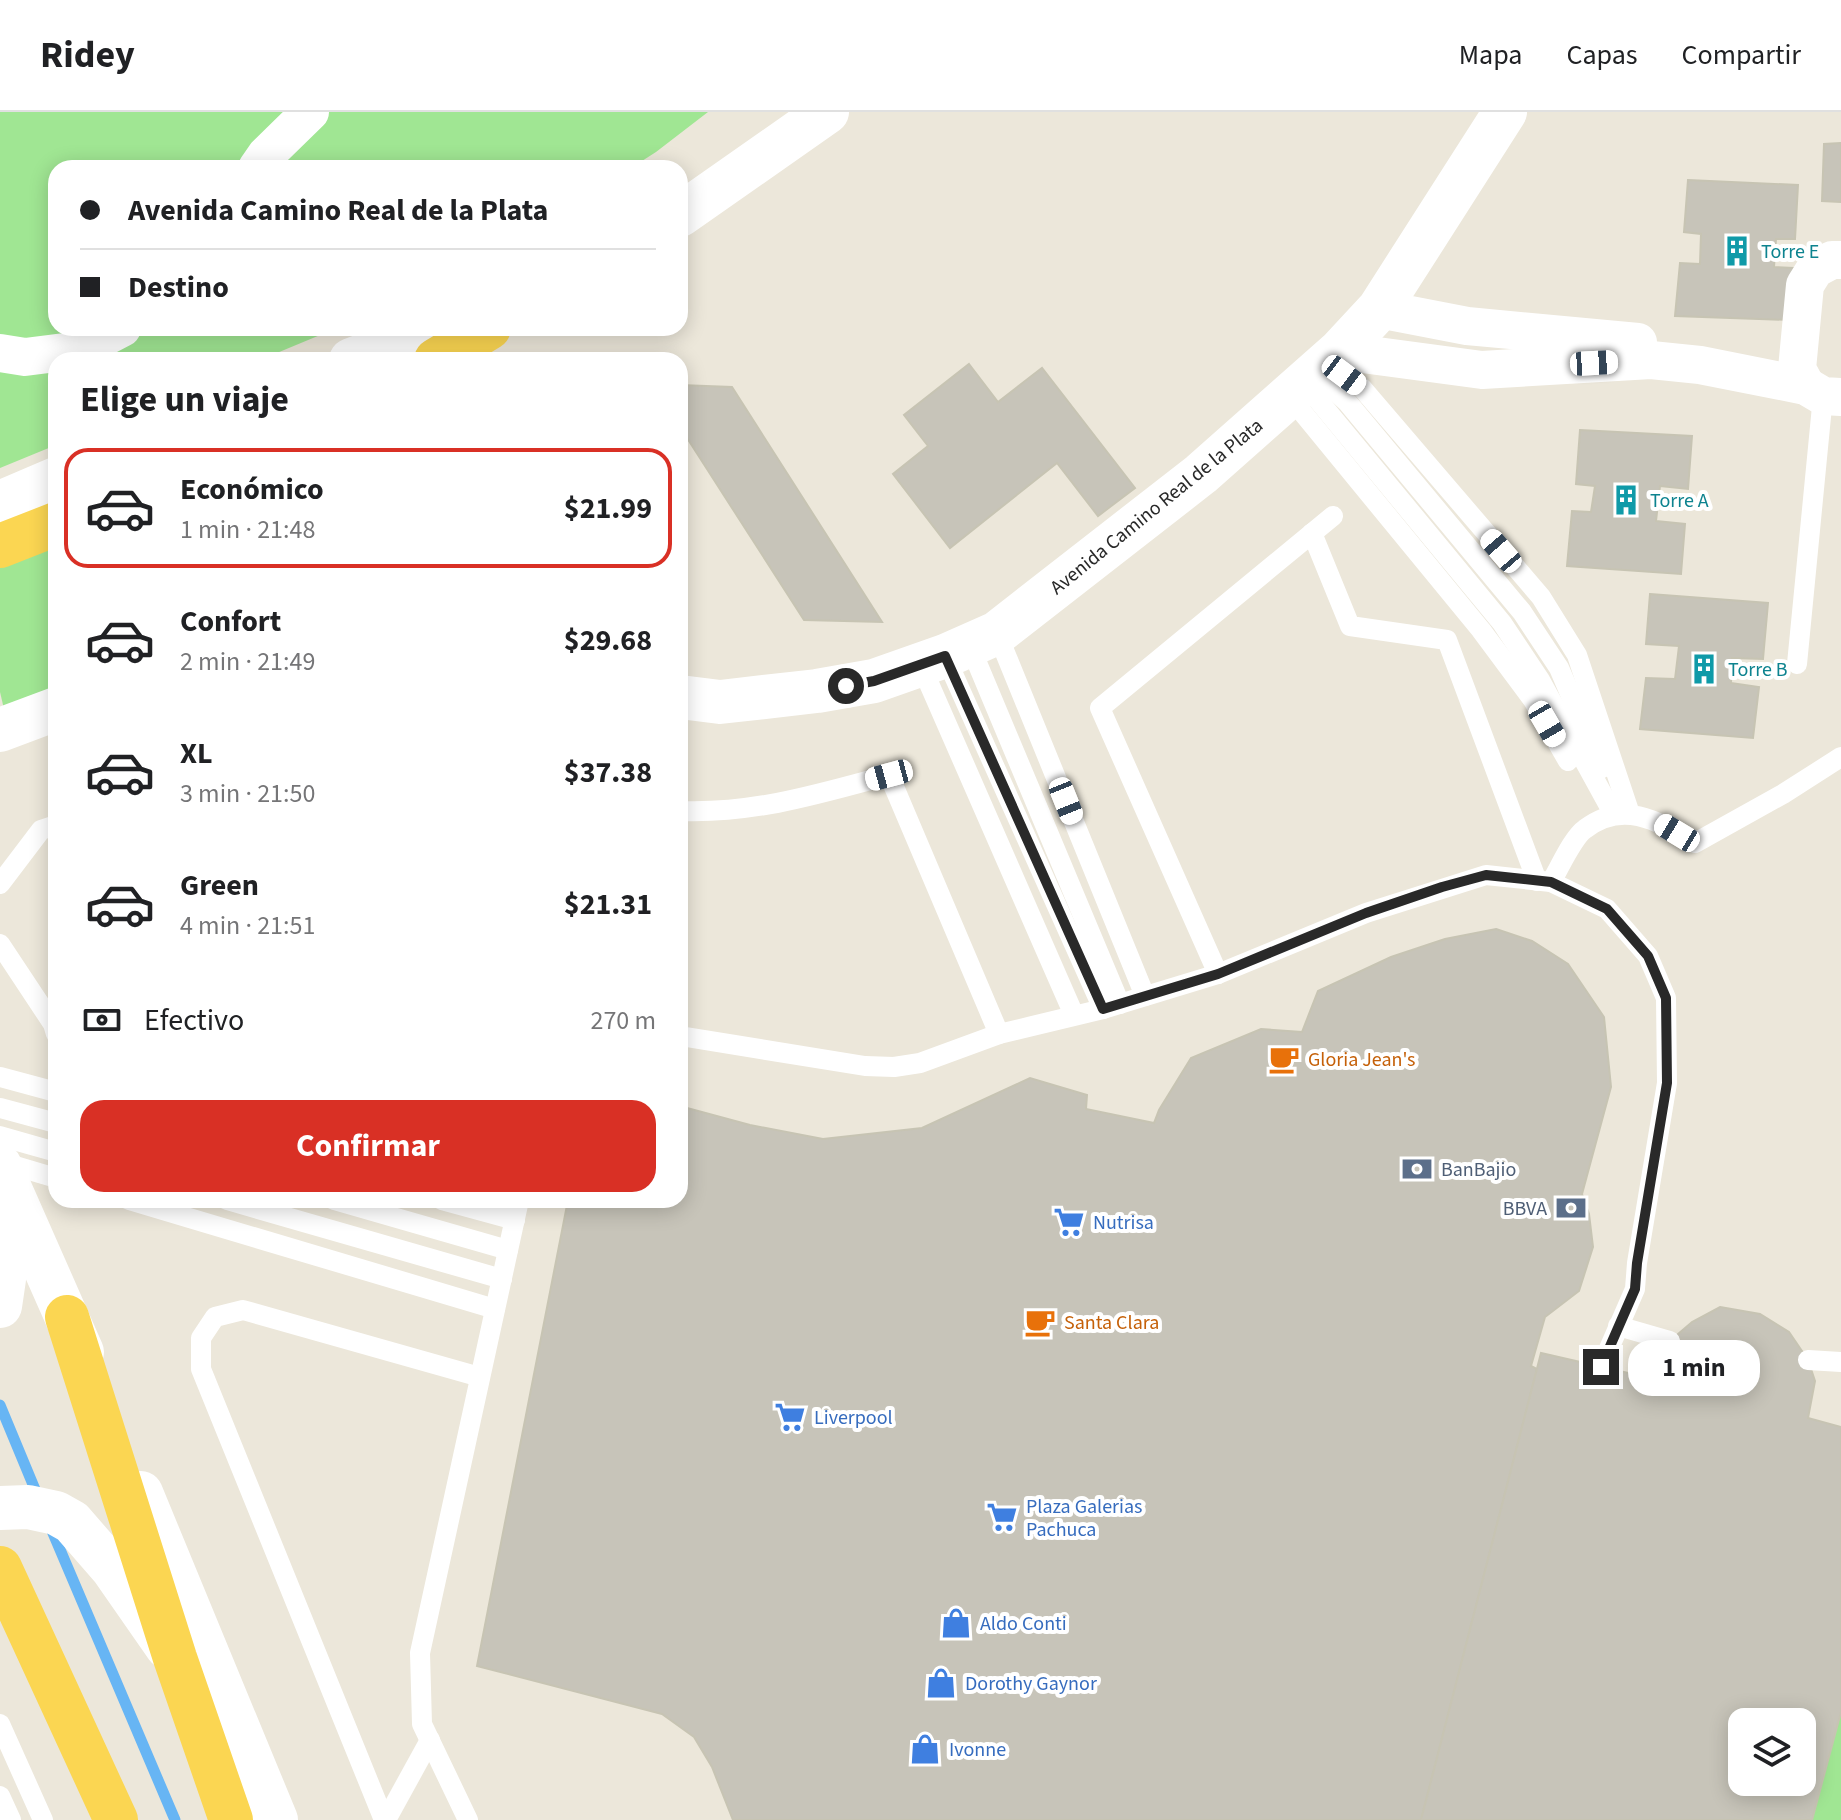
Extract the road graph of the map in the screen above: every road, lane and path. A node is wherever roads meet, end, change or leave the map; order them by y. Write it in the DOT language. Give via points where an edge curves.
graph roads {
  1 [pos="310,112"];
  2 [pos="827,112"];
  3 [pos="1505,112"];
  4 [pos="263,160"];
  5 [pos="688,209"];
  6 [pos="1841,260"];
  7 [pos="1379,309"];
  8 [pos="107,336"];
  9 [pos="414,336"];
  10 [pos="476,336"];
  11 [pos="64,352"];
  12 [pos="372,352"];
  13 [pos="449,352"];
  14 [pos="0,353"];
  15 [pos="48,354"];
  16 [pos="1315,373"];
  17 [pos="1817,384"];
  18 [pos="48,482"];
  19 [pos="0,503"];
  20 [pos="1333,516"];
  21 [pos="48,527"];
  22 [pos="1312,533"];
  23 [pos="0,546"];
  24 [pos="958,649"];
  25 [pos="1797,664"];
  26 [pos="688,698"];
  27 [pos="48,712"];
  28 [pos="0,730"];
  29 [pos="1841,757"];
  30 [pos="688,811"];
  31 [pos="1617,816"];
  32 [pos="48,828"];
  33 [pos="1544,881"];
  34 [pos="0,884"];
  35 [pos="0,944"];
  36 [pos="1218,974"];
  37 [pos="1145,996"];
  38 [pos="1111,1006"];
  39 [pos="1074,1015"];
  40 [pos="48,1017"];
  41 [pos="999,1034"];
  42 [pos="688,1037"];
  43 [pos="0,1077"];
  44 [pos="48,1090"];
  45 [pos="0,1108"];
  46 [pos="48,1121"];
  47 [pos="0,1136"];
  48 [pos="48,1150"];
  49 [pos="0,1164"];
  50 [pos="48,1176"];
  51 [pos="0,1204"];
  52 [pos="156,1208"];
  53 [pos="255,1208"];
  54 [pos="362,1208"];
  55 [pos="517,1210"];
  56 [pos="508,1250"];
  57 [pos="502,1279"];
  58 [pos="0,1306"];
  59 [pos="495,1309"];
  60 [pos="67,1317"];
  61 [pos="1618,1326"];
  62 [pos="1670,1341"];
  63 [pos="1808,1360"];
  64 [pos="1841,1362"];
  65 [pos="1601,1367"];
  66 [pos="480,1377"];
  67 [pos="0,1508"];
  68 [pos="0,1568"];
  69 [pos="175,1658"];
  70 [pos="0,1724"];
  71 [pos="430,1740"];
  72 [pos="0,1796"];
  73 [pos="11,1820"];
  74 [pos="43,1820"];
  75 [pos="116,1820"];
  76 [pos="231,1820"];
  77 [pos="276,1820"];
  78 [pos="385,1820"];
  79 [pos="468,1820"];
  1 -- 4 [label="street"];
  2 -- 5 [label="main road"];
  3 -- 7 [label="main road, Avenida Camino Real de la Plata"];
  6 -- 17 [label="street" via="1815,269 1805,285"];
  7 -- 16 [label="main road, Avenida Camino Real de la Plata"];
  7 -- 17 [label="street"];
  8 -- 11 [label="street"];
  9 -- 12 [label="main road"];
  10 -- 13 [label="highway"];
  14 -- 15 [label="street"];
  16 -- 17 [label="street" via="1651,360"];
  16 -- 24 [label="main road, Avenida Camino Real de la Plata" via="1201,474"];
  16 -- 31 [label="lane" via="1481,630"];
  16 -- 31 [label="lane" via="1348,403 1522,612 1559,668"];
  17 -- 25 [label="lane"];
  18 -- 19 [label="main road"];
  20 -- 22 [label="lane"];
  21 -- 23 [label="highway"];
  22 -- 33 [label="lane" via="1350,626 1447,640"];
  22 -- 36 [label="lane" via="1100,708"];
  24 -- 26 [label="main road, Avenida Camino Real de la Plata" via="874,681 720,702"];
  24 -- 37 [label="lane"];
  24 -- 38 [label="lane"];
  24 -- 39 [label="lane"];
  27 -- 28 [label="main road"];
  29 -- 31 [label="lane" via="1695,843 1659,822"];
  30 -- 41 [label="lane" via="721,813 889,775"];
  31 -- 33 [label="lane" via="1583,829"];
  32 -- 34 [label="lane"];
  33 -- 36 [label="lane" via="1486,875 1442,887"];
  33 -- 61 [label="lane" via="1607,909 1648,956 1666,998 1667,1083 1635,1289"];
  35 -- 40 [label="lane"];
  36 -- 37 [label="lane"];
  37 -- 38 [label="lane"];
  38 -- 39 [label="lane"];
  39 -- 41 [label="lane"];
  41 -- 42 [label="lane" via="894,1067"];
  43 -- 44 [label="lane"];
  45 -- 46 [label="lane"];
  47 -- 48 [label="lane"];
  49 -- 50 [label="lane"];
  49 -- 60 [label="main road"];
  51 -- 58 [label="main road"];
  52 -- 59 [label="lane"];
  53 -- 57 [label="lane"];
  54 -- 56 [label="lane"];
  55 -- 56 [label="lane"];
  56 -- 57 [label="lane"];
  57 -- 59 [label="lane"];
  59 -- 66 [label="lane"];
  60 -- 69 [label="highway"];
  60 -- 77 [label="main road"];
  61 -- 62 [label="lane"];
  61 -- 65 [label="lane"];
  63 -- 64 [label="lane"];
  66 -- 71 [label="lane" via="420,1653 422,1724"];
  66 -- 78 [label="lane" via="243,1310 215,1317 201,1338 201,1369"];
  67 -- 69 [label="main road" via="28,1507 72,1522 112,1568"];
  68 -- 75 [label="highway"];
  69 -- 76 [label="highway"];
  70 -- 74 [label="lane"];
  71 -- 78 [label="lane"];
  71 -- 79 [label="lane"];
  72 -- 73 [label="lane"];
}
